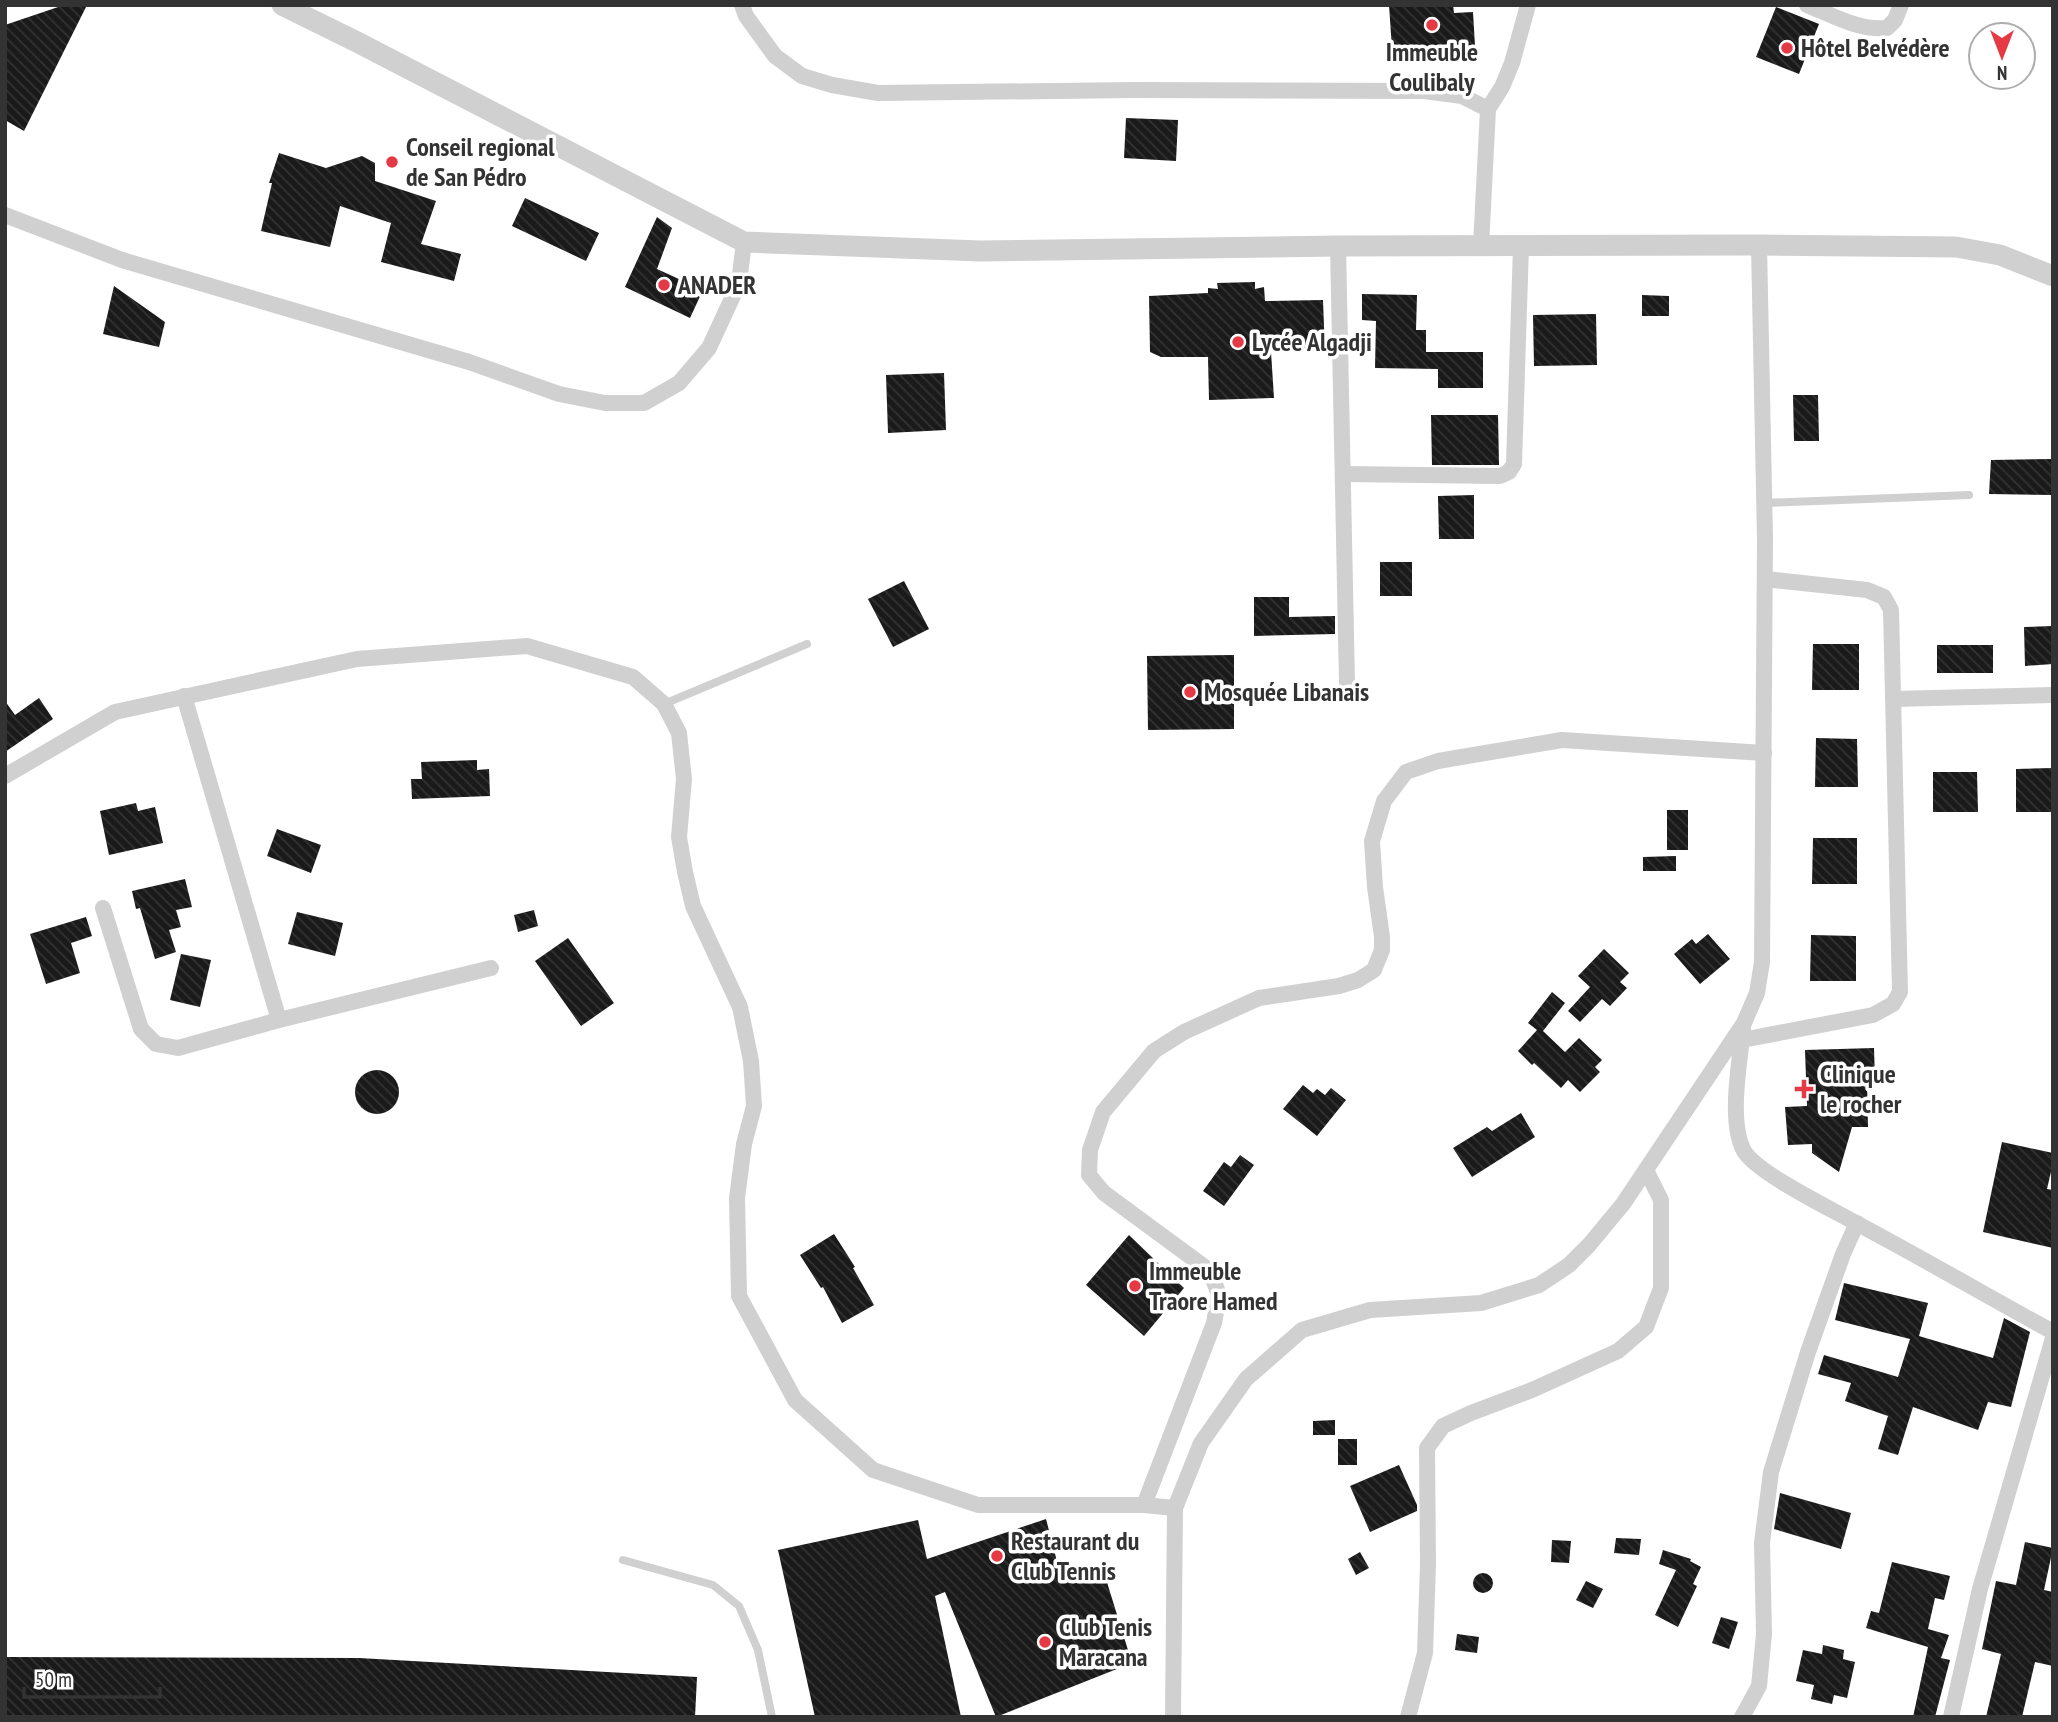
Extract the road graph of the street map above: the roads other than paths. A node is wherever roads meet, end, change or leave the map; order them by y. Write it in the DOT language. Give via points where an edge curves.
graph roads {
  1 [pos="282,5"];
  2 [pos="742,5"];
  3 [pos="1528,5"];
  4 [pos="1807,5"];
  5 [pos="1901,5"];
  6 [pos="1488,109"];
  7 [pos="5,215"];
  8 [pos="744,242"];
  9 [pos="1759,245"];
  10 [pos="1338,246"];
  11 [pos="1481,246"];
  12 [pos="1521,246"];
  13 [pos="2053,276"];
  14 [pos="1343,474"];
  15 [pos="1969,495"];
  16 [pos="1764,503"];
  17 [pos="1765,579"];
  18 [pos="807,644"];
  19 [pos="1347,683"];
  20 [pos="2053,695"];
  21 [pos="184,696"];
  22 [pos="1893,699"];
  23 [pos="664,704"];
  24 [pos="1764,753"];
  25 [pos="5,776"];
  26 [pos="103,908"];
  27 [pos="491,968"];
  28 [pos="279,1020"];
  29 [pos="1743,1031"];
  30 [pos="1646,1170"];
  31 [pos="1857,1223"];
  32 [pos="2053,1332"];
  33 [pos="2053,1338"];
  34 [pos="1144,1505"];
  35 [pos="1175,1508"];
  36 [pos="623,1560"];
  37 [pos="772,1717"];
  38 [pos="1173,1717"];
  39 [pos="1408,1717"];
  40 [pos="1742,1717"];
  41 [pos="1951,1717"];
  1 -- 8 [label="street"];
  2 -- 6 [label="street" via="775,56 802,76 878,93 1424,91 1462,96"];
  3 -- 6 [label="street" via="1512,63"];
  4 -- 5 [label="street" via="1875,29 1887,28"];
  6 -- 11 [label="street"];
  7 -- 8 [label="street" via="122,260 469,362 559,394 605,403 644,403 679,383 709,348 739,283"];
  8 -- 10 [label="street" via="979,251"];
  9 -- 12 [label="street"];
  9 -- 13 [label="street" via="1956,247 2000,255"];
  9 -- 16 [label="street"];
  10 -- 11 [label="street"];
  10 -- 14 [label="street"];
  11 -- 12 [label="street"];
  12 -- 14 [label="street" via="1514,464 1509,472 1500,476"];
  14 -- 19 [label="street"];
  15 -- 16 [label="lane"];
  16 -- 17 [label="street"];
  17 -- 22 [label="street" via="1867,590 1884,597 1891,610"];
  17 -- 24 [label="street"];
  18 -- 23 [label="lane"];
  20 -- 22 [label="street"];
  21 -- 23 [label="street" via="357,659 527,646 633,677"];
  21 -- 25 [label="street" via="115,712"];
  21 -- 28 [label="street"];
  22 -- 29 [label="street" via="1900,992 1893,1004 1873,1015"];
  23 -- 34 [label="street" via="679,733 684,779 679,837 693,906 740,1007 751,1061 754,1106 737,1198 739,1296 795,1400 873,1470 978,1505"];
  24 -- 29 [label="street" via="1762,962"];
  24 -- 34 [label="street" via="1562,740 1438,761 1406,772 1384,801 1372,841 1382,937 1374,970 1339,986 1259,998 1184,1032 1154,1051 1103,1112 1090,1150 1089,1175 1104,1193 1210,1271 1219,1295 1214,1323"];
  26 -- 28 [label="street" via="141,1029 156,1044 178,1048"];
  27 -- 28 [label="street"];
  29 -- 30 [label="street"];
  29 -- 31 [label="street" via="1737,1106 1738,1133 1745,1152 1758,1166"];
  30 -- 35 [label="street" via="1589,1245 1538,1285 1481,1303 1370,1310 1302,1330 1246,1379 1201,1443"];
  30 -- 39 [label="street" via="1661,1200 1661,1288 1646,1327 1618,1351 1443,1426 1427,1448 1425,1653"];
  31 -- 32 [label="street"];
  31 -- 40 [label="street" via="1808,1352 1771,1472 1762,1543 1764,1634 1759,1686"];
  33 -- 41 [label="street" via="1980,1589"];
  34 -- 35 [label="street"];
  35 -- 38 [label="street"];
  36 -- 37 [label="lane" via="713,1585 739,1606 758,1650"];
}
